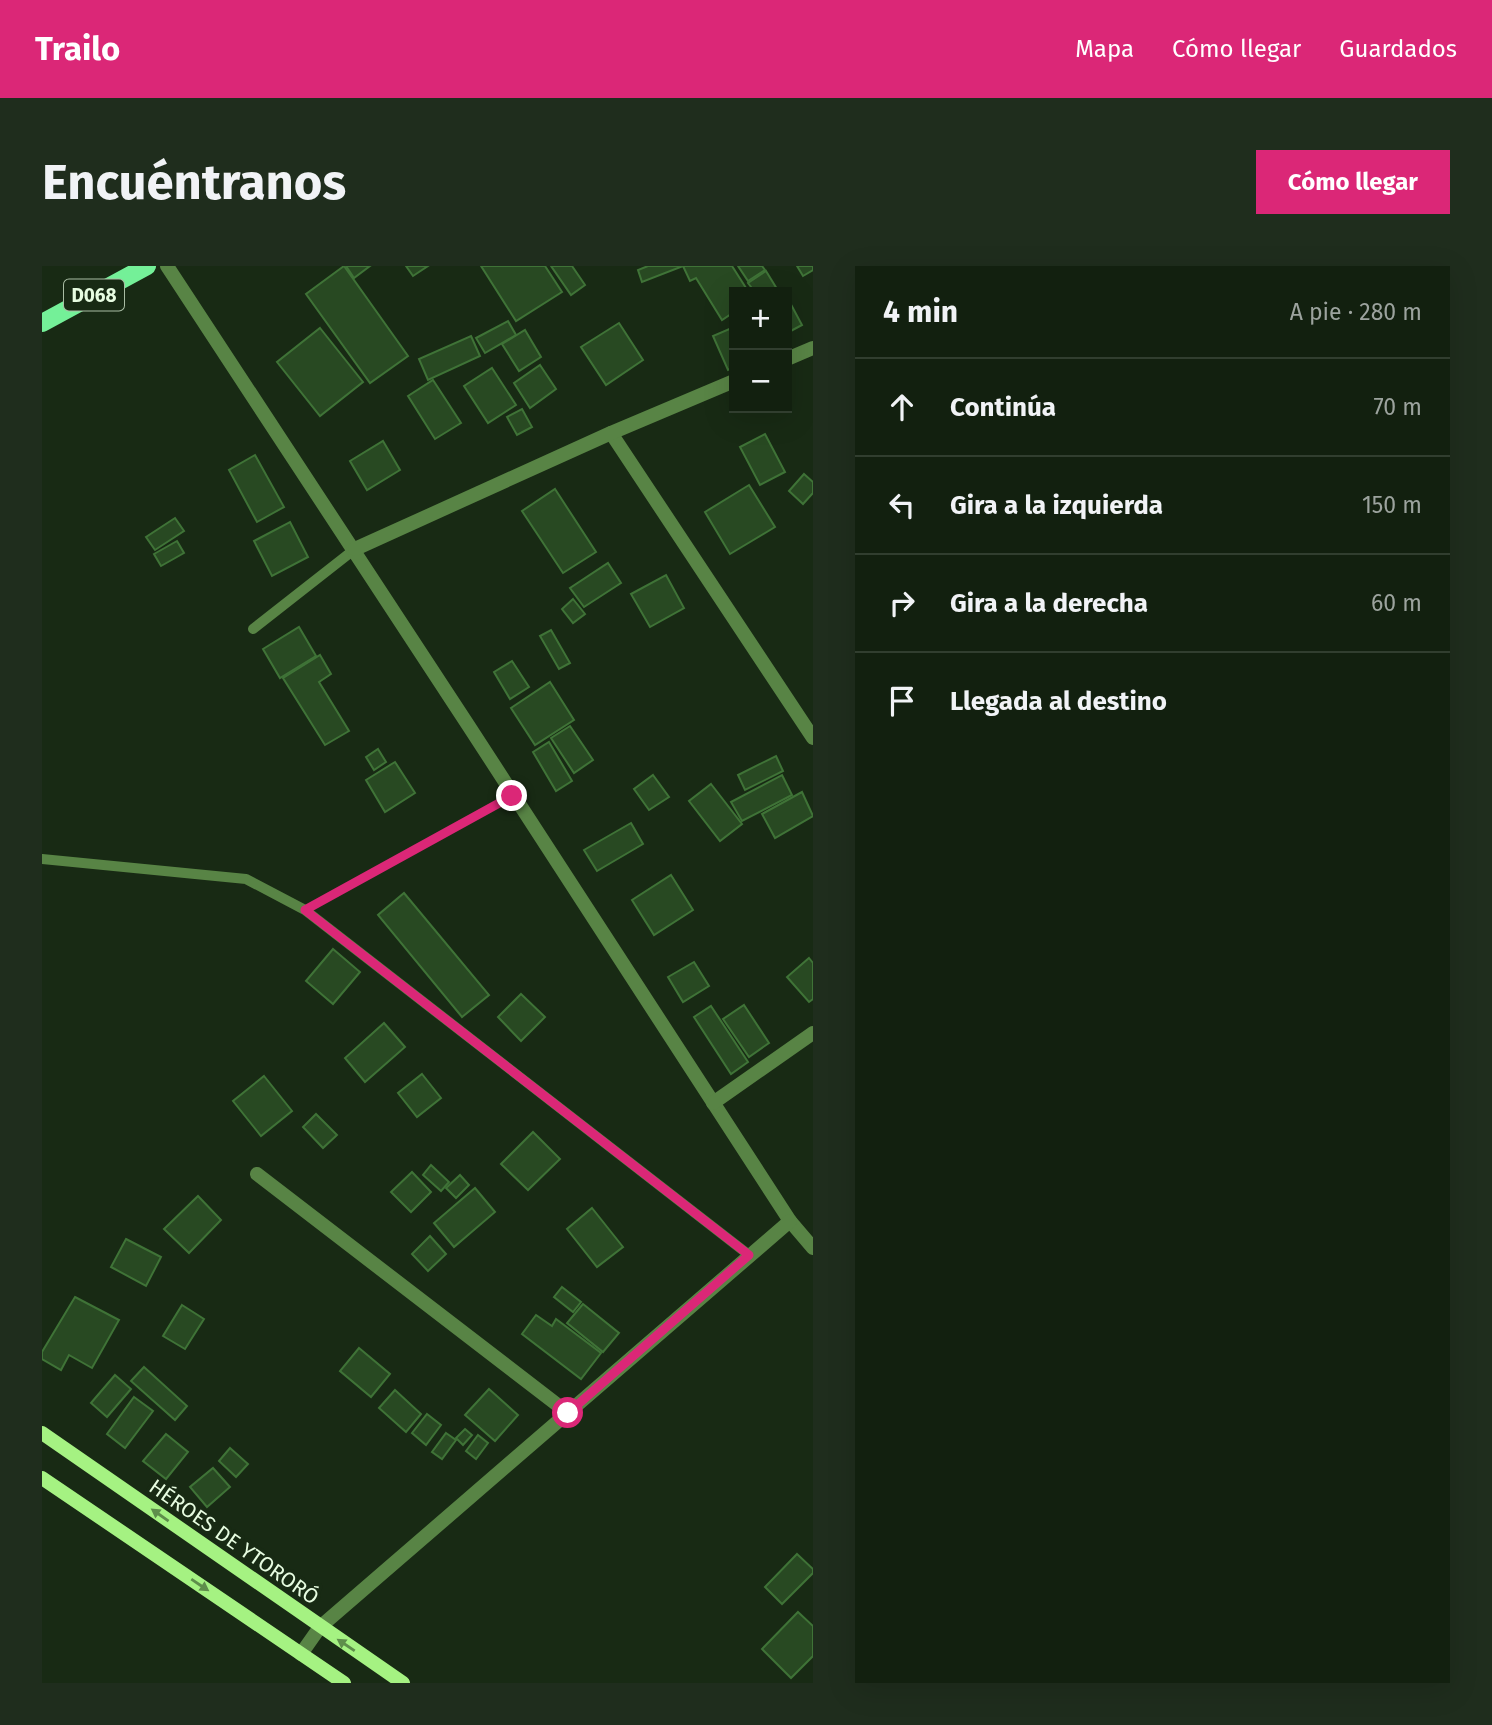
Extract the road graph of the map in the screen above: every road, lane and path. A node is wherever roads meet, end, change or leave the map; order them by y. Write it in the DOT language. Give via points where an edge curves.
graph roads {
  1 [pos="147,266"];
  2 [pos="167,266"];
  3 [pos="42,323"];
  4 [pos="813,348"];
  5 [pos="792,357"];
  6 [pos="729,383"];
  7 [pos="611,433"];
  8 [pos="355,549"];
  9 [pos="253,629"];
  10 [pos="813,738"];
  11 [pos="512,796"];
  12 [pos="42,859"];
  13 [pos="305,910"];
  14 [pos="813,1033"];
  15 [pos="713,1103"];
  16 [pos="257,1174"];
  17 [pos="789,1221"];
  18 [pos="813,1248"];
  19 [pos="749,1255"];
  20 [pos="568,1413"];
  21 [pos="42,1433"];
  22 [pos="42,1478"];
  23 [pos="320,1627"];
  24 [pos="301,1654"];
  25 [pos="344,1683"];
  26 [pos="403,1683"];
  1 -- 3 [label="main road, D068"];
  2 -- 8 [label="street"];
  4 -- 5 [label="street"];
  6 -- 7 [label="street"];
  7 -- 8 [label="street"];
  7 -- 10 [label="street"];
  8 -- 9 [label="lane"];
  8 -- 11 [label="street"];
  11 -- 13 [label="path"];
  11 -- 15 [label="street"];
  12 -- 13 [label="lane" via="246,879"];
  13 -- 19 [label="lane"];
  14 -- 15 [label="street"];
  15 -- 17 [label="street"];
  16 -- 20 [label="street"];
  17 -- 18 [label="street"];
  17 -- 19 [label="street"];
  19 -- 20 [label="street"];
  20 -- 23 [label="street"];
  23 -- 21 [label="street, HÉROES DE YTORORÓ, one-way"];
  22 -- 24 [label="street, one-way"];
  23 -- 24 [label="street"];
  26 -- 23 [label="street, HÉROES DE YTORORÓ, one-way"];
  24 -- 25 [label="street"];
}
